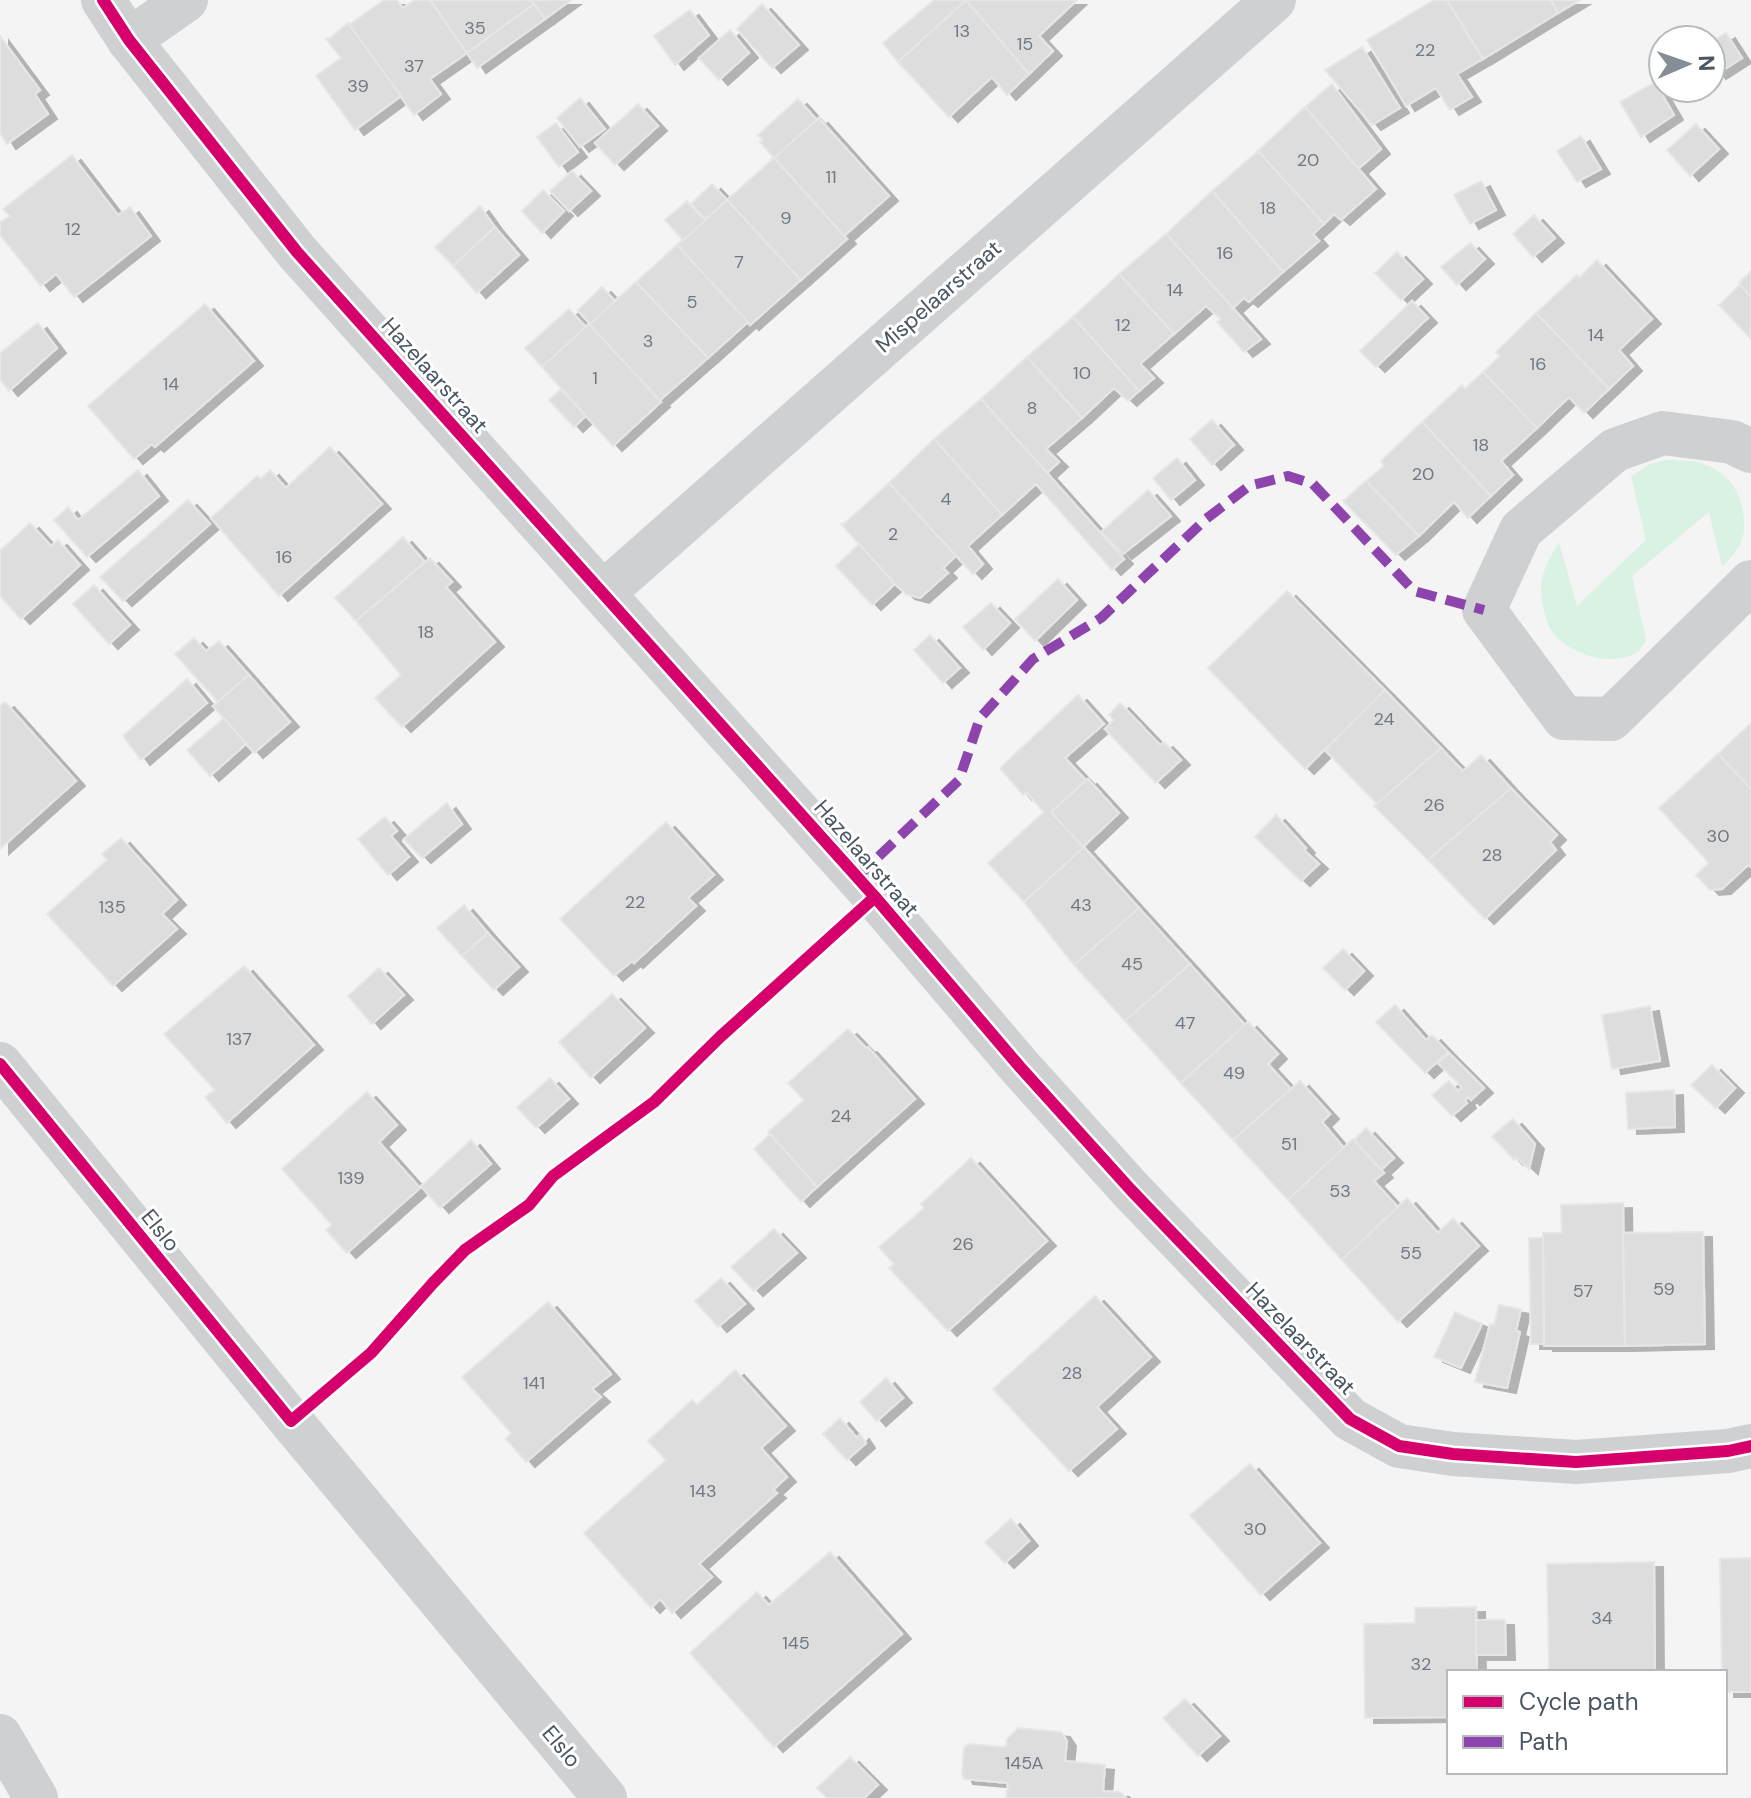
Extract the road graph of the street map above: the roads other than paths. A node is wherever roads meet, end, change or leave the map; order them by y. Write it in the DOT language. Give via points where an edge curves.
graph roads {
  1 [pos="103,0"];
  2 [pos="186,0"];
  3 [pos="1274,0"];
  4 [pos="129,40"];
  5 [pos="1751,451"];
  6 [pos="1751,582"];
  7 [pos="603,593"];
  8 [pos="0,1064"];
  9 [pos="1751,1446"];
  10 [pos="0,1736"];
  11 [pos="36,1798"];
  12 [pos="605,1798"];
  1 -- 4 [label="street, Hazelaarstraat"];
  2 -- 4 [label="street"];
  3 -- 7 [label="street, Mispelaarstraat"];
  4 -- 7 [label="street, Hazelaarstraat" via="297,252"];
  5 -- 6 [label="street" via="1732,442 1663,433 1615,450 1521,530 1484,610 1564,718 1611,719"];
  7 -- 9 [label="street, Hazelaarstraat" via="1100,1157 1350,1419 1399,1446 1453,1454 1576,1462"];
  8 -- 12 [label="street, Elslo"];
  10 -- 11 [label="street"];
}
